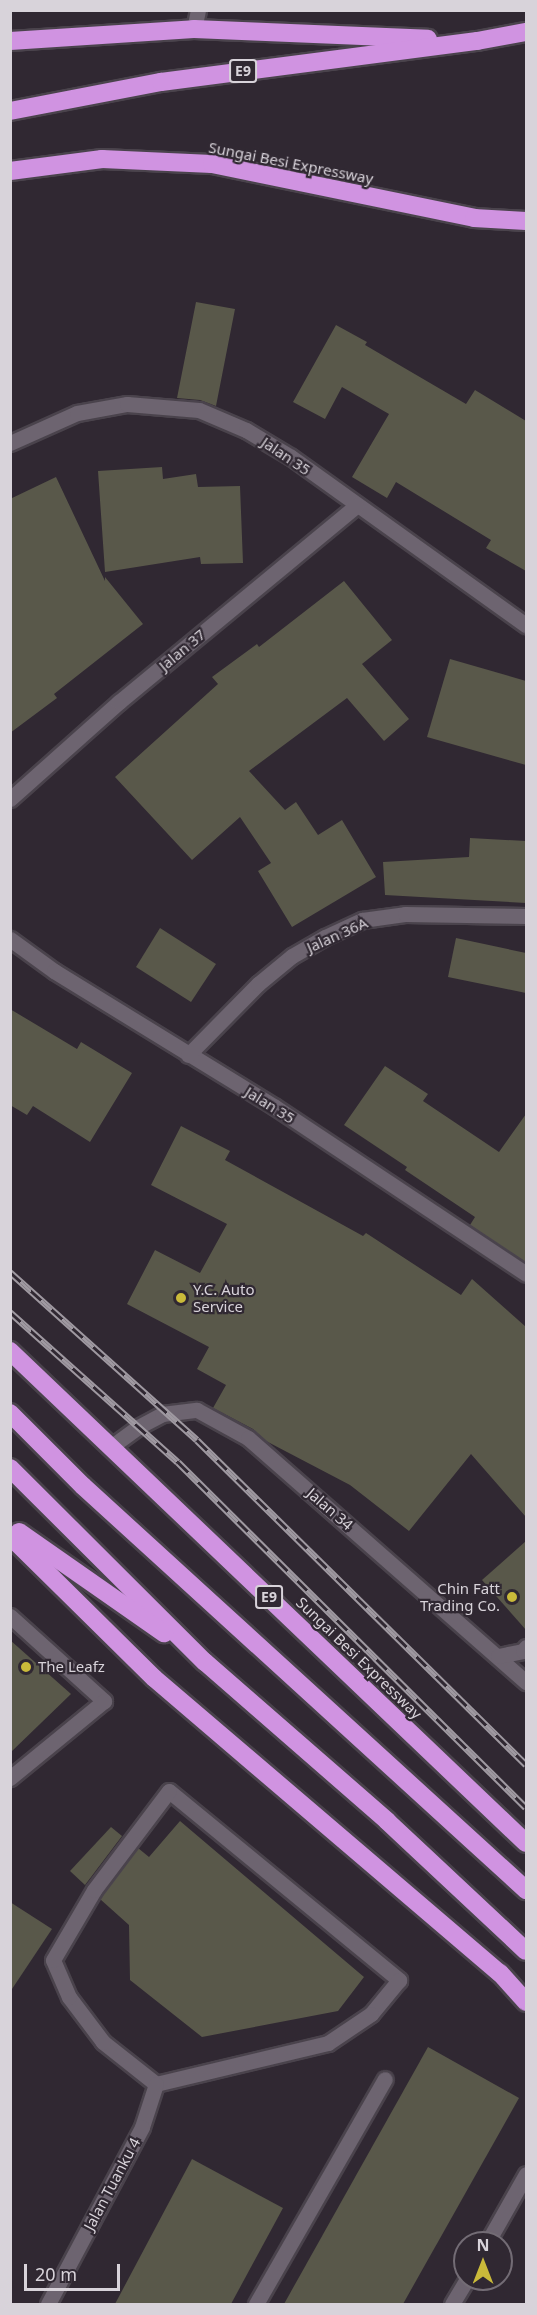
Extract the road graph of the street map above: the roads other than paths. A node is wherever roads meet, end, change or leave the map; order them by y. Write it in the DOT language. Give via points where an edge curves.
graph roads {
  1 [pos="198,10"];
  2 [pos="194,29"];
  3 [pos="526,32"];
  4 [pos="10,41"];
  5 [pos="477,41"];
  6 [pos="10,111"];
  7 [pos="10,171"];
  8 [pos="526,221"];
  9 [pos="10,443"];
  10 [pos="356,506"];
  11 [pos="526,626"];
  12 [pos="10,799"];
  13 [pos="526,916"];
  14 [pos="10,939"];
  15 [pos="188,1055"];
  16 [pos="526,1274"];
  17 [pos="10,1352"];
  18 [pos="10,1413"];
  19 [pos="112,1446"];
  20 [pos="10,1468"];
  21 [pos="10,1526"];
  22 [pos="10,1536"];
  23 [pos="10,1616"];
  24 [pos="526,1647"];
  25 [pos="498,1656"];
  26 [pos="205,1662"];
  27 [pos="526,1682"];
  28 [pos="10,1778"];
  29 [pos="526,1843"];
  30 [pos="526,1890"];
  31 [pos="526,1951"];
  32 [pos="526,2002"];
  33 [pos="385,2079"];
  34 [pos="156,2084"];
  35 [pos="526,2174"];
  36 [pos="495,2231"];
  37 [pos="460,2291"];
  38 [pos="48,2304"];
  39 [pos="256,2304"];
  40 [pos="452,2304"];
  1 -- 2 [label="street"];
  2 -- 4 [label="highway"];
  2 -- 5 [label="highway"];
  3 -- 5 [label="highway, E9"];
  5 -- 6 [label="highway, E9" via="161,82"];
  7 -- 8 [label="highway, Sungai Besi Expressway" via="102,159 212,164 474,218"];
  9 -- 10 [label="street, Jalan 35" via="77,413 127,404 199,410 246,430 291,457"];
  10 -- 11 [label="street, Jalan 35"];
  10 -- 12 [label="street, Jalan 37" via="119,702"];
  13 -- 15 [label="street, Jalan 36A" via="405,914 362,920 292,956 258,984"];
  14 -- 15 [label="street, Jalan 35"];
  15 -- 16 [label="street, Jalan 35" via="274,1107"];
  17 -- 19 [label="highway, Sungai Besi Expressway / E9"];
  18 -- 30 [label="highway" via="84,1486"];
  19 -- 25 [label="street, Jalan 34" via="162,1414 197,1410 248,1438"];
  19 -- 29 [label="highway, Sungai Besi Expressway / E9"];
  20 -- 26 [label="highway"];
  21 -- 26 [label="highway"];
  22 -- 32 [label="highway" via="154,1678 500,1973"];
  23 -- 28 [label="street" via="104,1701"];
  24 -- 25 [label="street"];
  25 -- 27 [label="street, Jalan 34"];
  26 -- 31 [label="highway" via="387,1821"];
  33 -- 39 [label="street"];
  34 -- 34 [label="street" via="328,2043 371,2014 399,1980 169,1791 94,1890 53,1960 69,1997 103,2042"];
  34 -- 38 [label="street, Jalan Tuanku 4" via="141,2127"];
  35 -- 36 [label="street"];
  37 -- 40 [label="street"];
}
